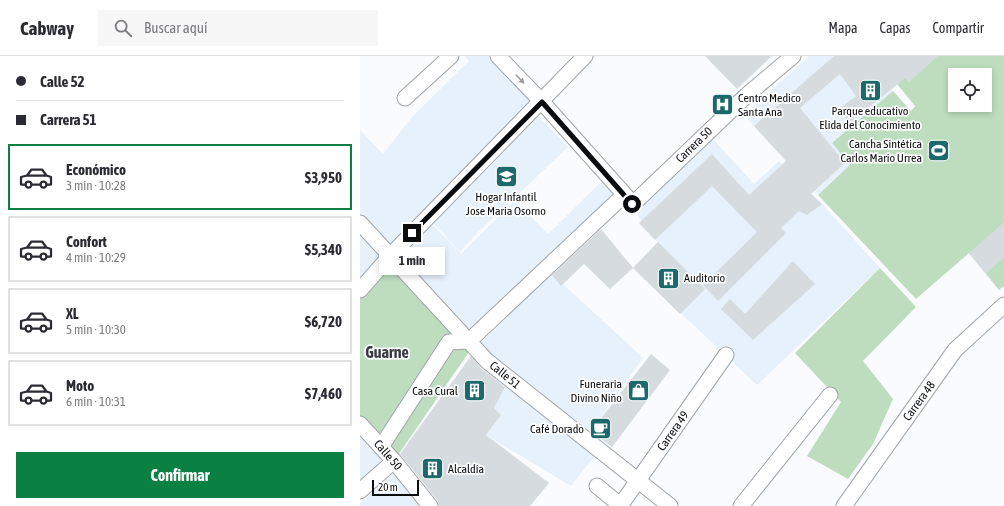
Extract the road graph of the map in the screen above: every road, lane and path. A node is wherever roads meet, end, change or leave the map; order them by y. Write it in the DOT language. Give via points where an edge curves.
graph roads {
  1 [pos="451,56"];
  2 [pos="498,56"];
  3 [pos="585,56"];
  4 [pos="793,56"];
  5 [pos="405,98"];
  6 [pos="542,102"];
  7 [pos="628,200"];
  8 [pos="360,223"];
  9 [pos="390,256"];
  10 [pos="360,290"];
  11 [pos="1004,305"];
  12 [pos="469,341"];
  13 [pos="726,355"];
  14 [pos="830,395"];
  15 [pos="360,424"];
  16 [pos="381,447"];
  17 [pos="394,461"];
  18 [pos="638,481"];
  19 [pos="597,486"];
  20 [pos="360,491"];
  21 [pos="848,505"];
  22 [pos="430,506"];
  23 [pos="620,506"];
  24 [pos="670,506"];
  25 [pos="741,506"];
  1 -- 5 [label="street"];
  2 -- 6 [label="street, one-way"];
  3 -- 6 [label="street"];
  4 -- 7 [label="street, Carrera 50"];
  6 -- 7 [label="street"];
  6 -- 9 [label="street"];
  7 -- 12 [label="street, Carrera 50"];
  8 -- 9 [label="street, Calle 51"];
  9 -- 10 [label="street"];
  9 -- 12 [label="street, Calle 51"];
  11 -- 21 [label="street, Carrera 48" via="955,350"];
  12 -- 16 [label="street" via="449,342"];
  12 -- 18 [label="street, Calle 51" via="487,361"];
  13 -- 18 [label="street, Carrera 49" via="701,383"];
  14 -- 25 [label="street"];
  15 -- 16 [label="street, Calle 50"];
  16 -- 17 [label="street, Calle 50"];
  17 -- 20 [label="street"];
  17 -- 22 [label="street, Calle 50"];
  18 -- 23 [label="street, Carrera 49"];
  18 -- 24 [label="street, Calle 51"];
  19 -- 23 [label="street"];
}
